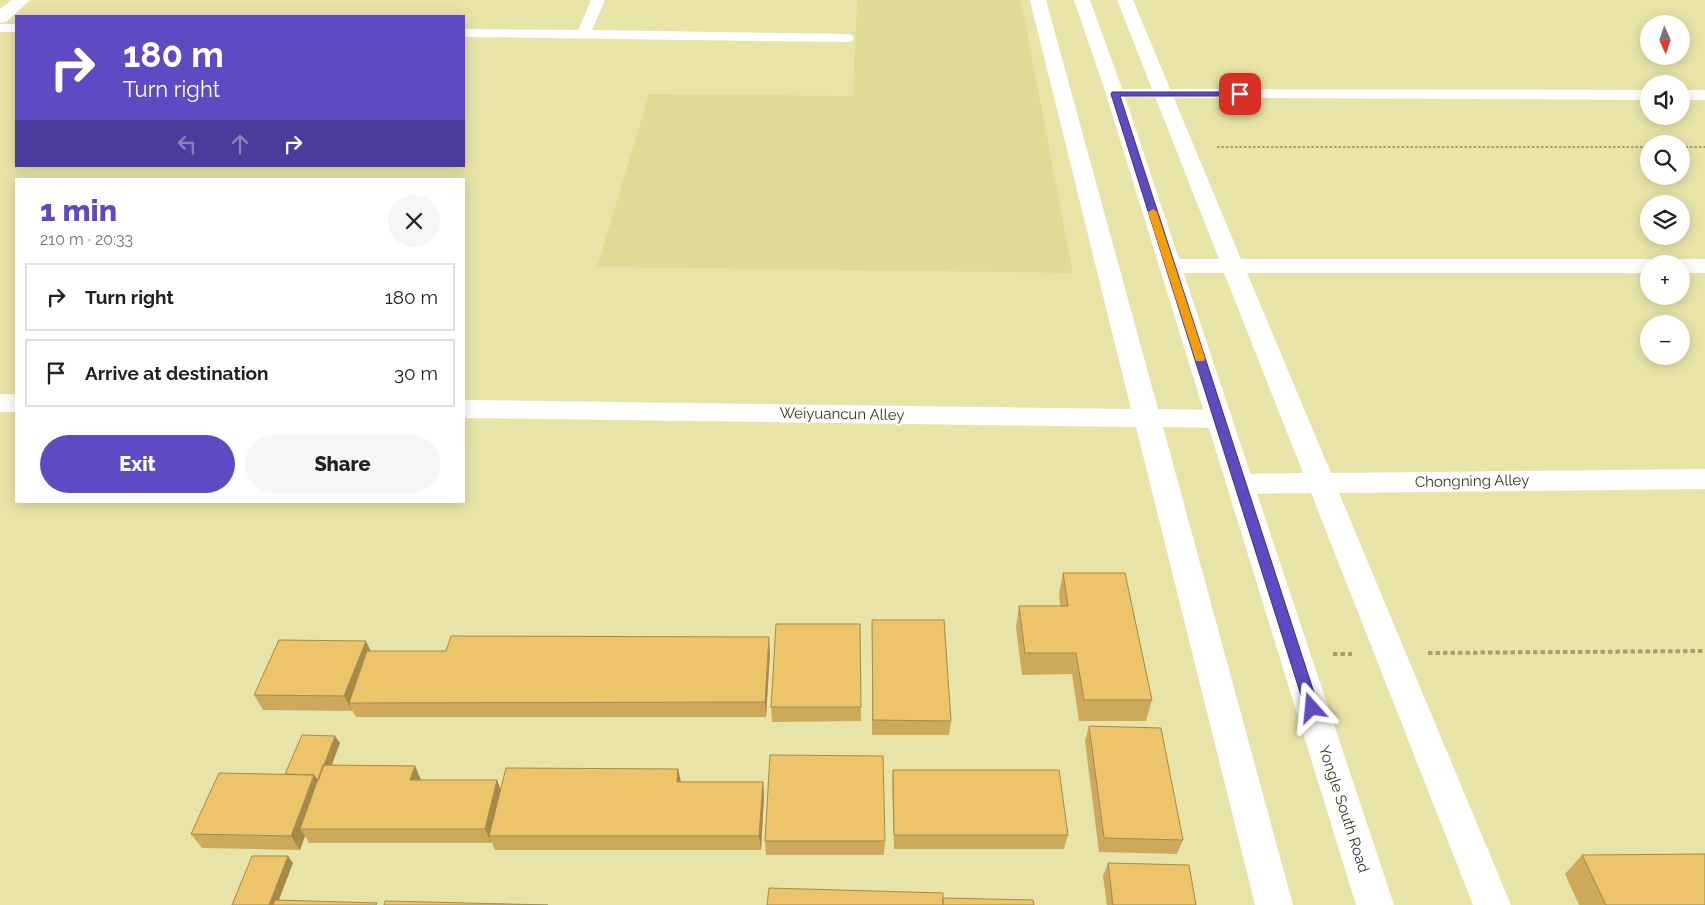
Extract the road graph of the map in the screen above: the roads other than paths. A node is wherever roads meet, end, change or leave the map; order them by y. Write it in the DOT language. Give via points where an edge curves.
graph roads {
  1 [pos="22,0"];
  2 [pos="598,0"];
  3 [pos="1038,0"];
  4 [pos="1082,0"];
  5 [pos="1125,0"];
  6 [pos="0,18"];
  7 [pos="0,28"];
  8 [pos="15,28"];
  9 [pos="465,33"];
  10 [pos="583,34"];
  11 [pos="847,38"];
  12 [pos="1115,94"];
  13 [pos="1163,94"];
  14 [pos="1640,95"];
  15 [pos="1690,95"];
  16 [pos="1705,95"];
  17 [pos="1170,266"];
  18 [pos="1233,266"];
  19 [pos="1640,266"];
  20 [pos="1690,266"];
  21 [pos="1705,266"];
  22 [pos="0,403"];
  23 [pos="15,403"];
  24 [pos="465,409"];
  25 [pos="1147,418"];
  26 [pos="1219,419"];
  27 [pos="1705,479"];
  28 [pos="1320,483"];
  29 [pos="1240,484"];
  30 [pos="1274,905"];
  31 [pos="1375,905"];
  32 [pos="1492,905"];
  1 -- 6 [label="street"];
  2 -- 10 [label="lane"];
  3 -- 25 [label="street"];
  4 -- 12 [label="street, Yongle South Road"];
  5 -- 13 [label="street"];
  7 -- 8 [label="lane"];
  9 -- 10 [label="lane"];
  10 -- 11 [label="lane"];
  12 -- 13 [label="lane"];
  12 -- 17 [label="street, Yongle South Road"];
  13 -- 14 [label="lane"];
  13 -- 18 [label="street"];
  15 -- 16 [label="lane"];
  17 -- 18 [label="street"];
  17 -- 26 [label="street, Yongle South Road"];
  18 -- 19 [label="street"];
  18 -- 28 [label="street"];
  20 -- 21 [label="street"];
  22 -- 23 [label="street"];
  24 -- 25 [label="street, Weiyuancun Alley"];
  25 -- 26 [label="street, Weiyuancun Alley"];
  25 -- 30 [label="street"];
  26 -- 29 [label="street, Yongle South Road"];
  27 -- 28 [label="street, Chongning Alley"];
  28 -- 29 [label="street, Chongning Alley"];
  28 -- 32 [label="street"];
  29 -- 31 [label="street, Yongle South Road"];
}
